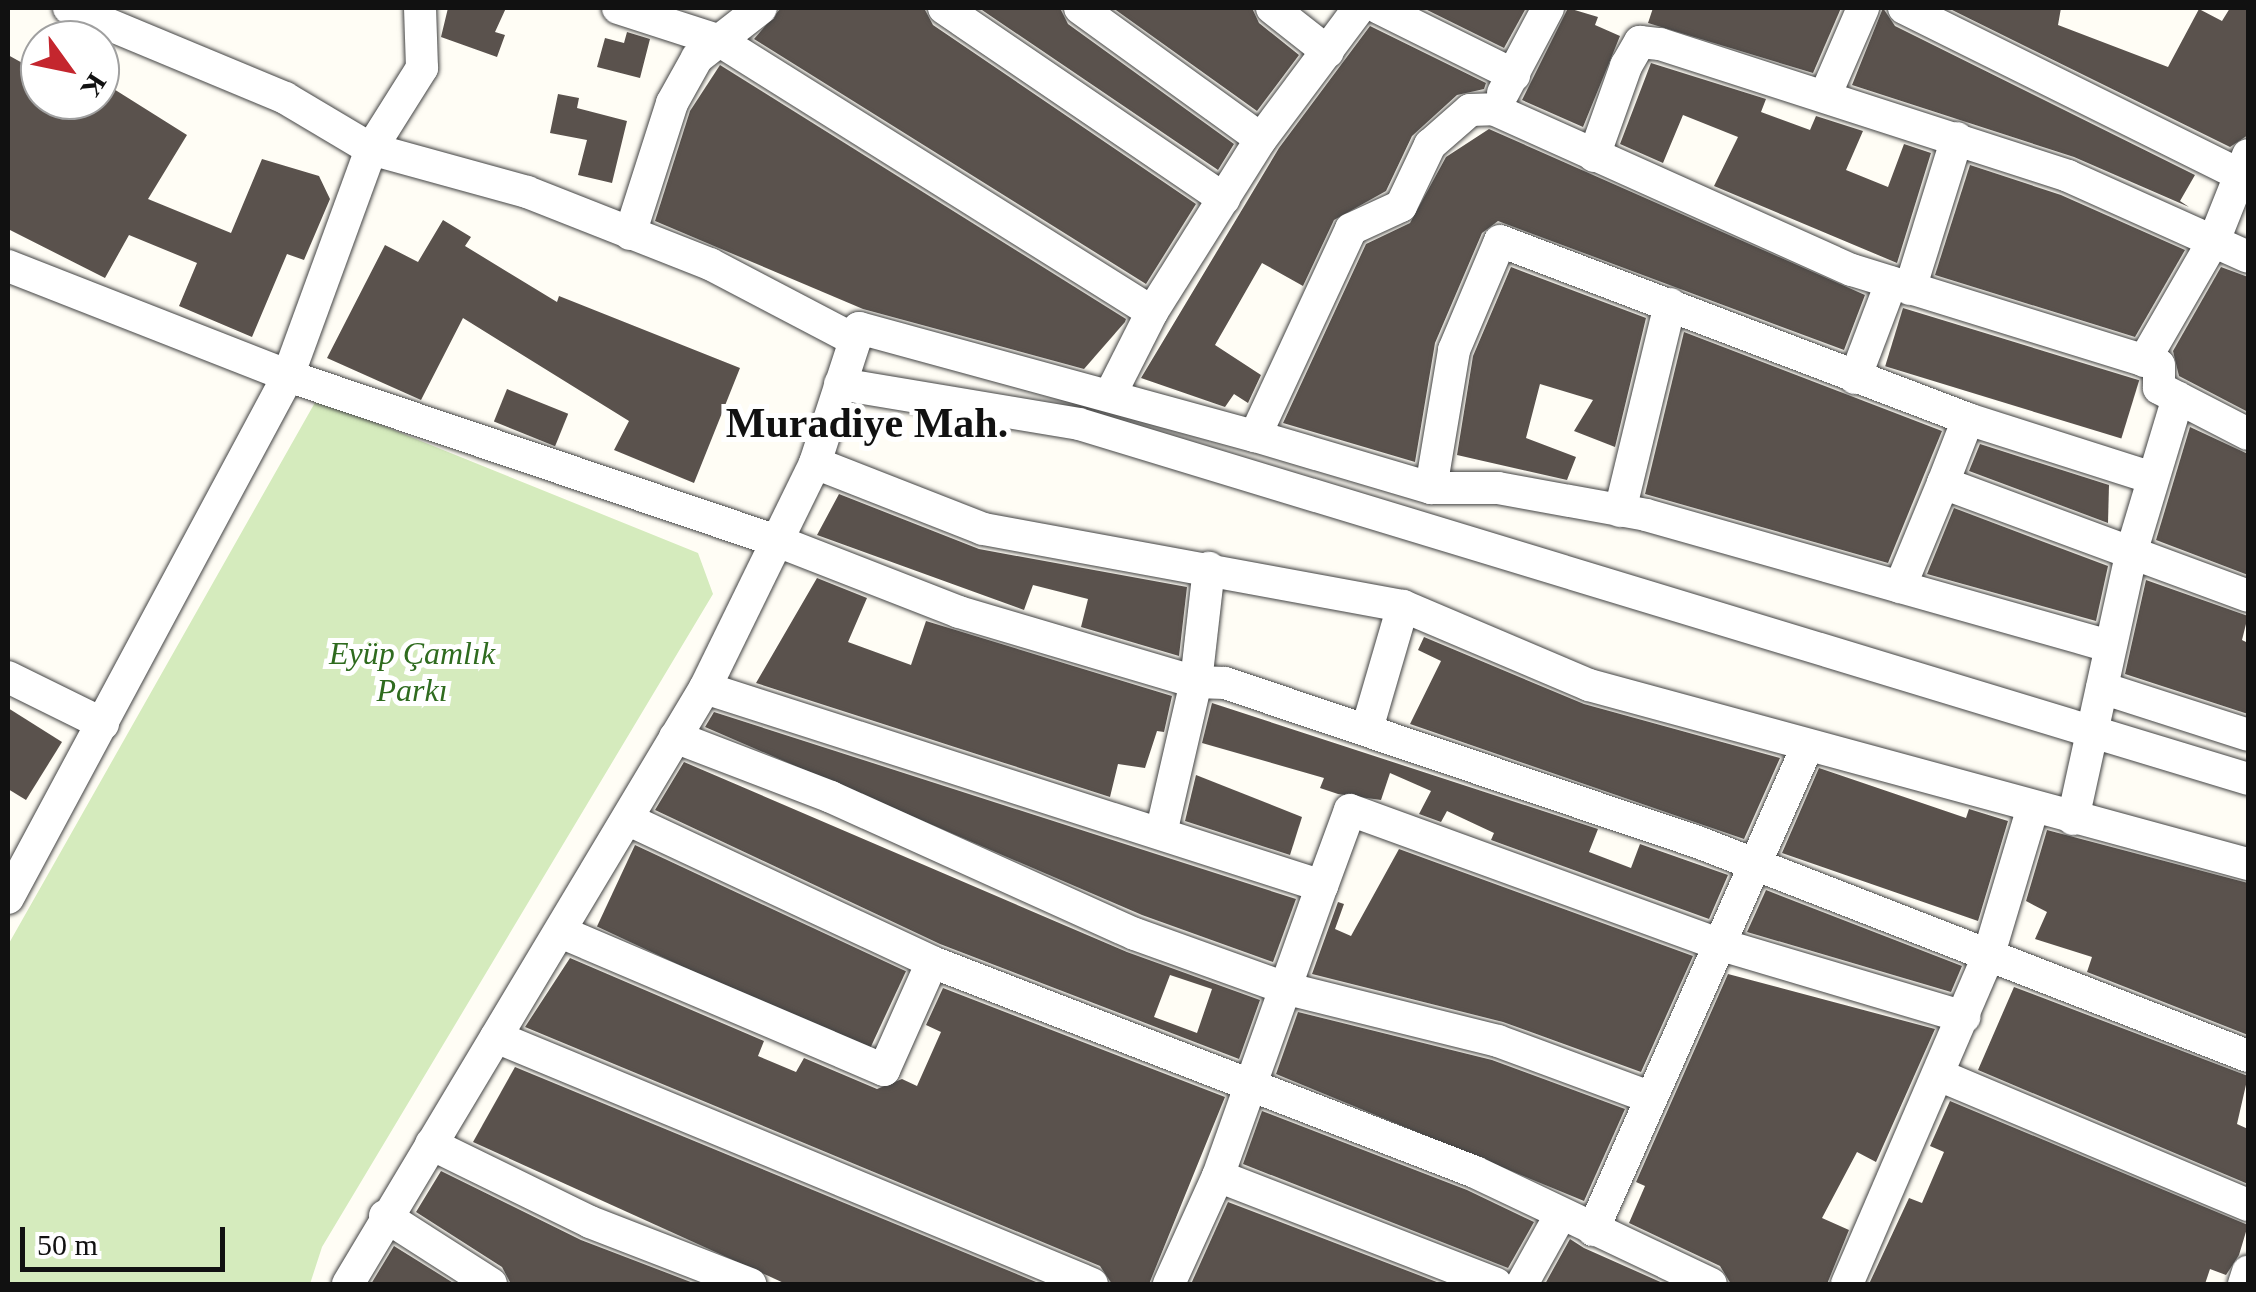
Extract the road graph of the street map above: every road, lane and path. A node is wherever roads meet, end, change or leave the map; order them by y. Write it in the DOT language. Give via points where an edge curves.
graph roads {
  1 [pos="69,8"];
  2 [pos="420,8"];
  3 [pos="618,8"];
  4 [pos="762,8"];
  5 [pos="944,8"];
  6 [pos="1080,8"];
  7 [pos="1272,8"];
  8 [pos="1359,8"];
  9 [pos="1379,8"];
  10 [pos="1548,8"];
  11 [pos="1863,8"];
  12 [pos="1904,8"];
  13 [pos="720,41"];
  14 [pos="1328,52"];
  15 [pos="1514,75"];
  16 [pos="1825,96"];
  17 [pos="1493,109"];
  18 [pos="1261,138"];
  19 [pos="1957,138"];
  20 [pos="371,149"];
  21 [pos="1594,156"];
  22 [pos="2245,170"];
  23 [pos="1224,199"];
  24 [pos="630,234"];
  25 [pos="2215,238"];
  26 [pos="2248,257"];
  27 [pos="8,266"];
  28 [pos="1900,286"];
  29 [pos="1670,304"];
  30 [pos="1152,312"];
  31 [pos="855,340"];
  32 [pos="2144,361"];
  33 [pos="288,376"];
  34 [pos="1855,378"];
  35 [pos="840,384"];
  36 [pos="1110,395"];
  37 [pos="2178,398"];
  38 [pos="1968,419"];
  39 [pos="2248,434"];
  40 [pos="1255,436"];
  41 [pos="814,463"];
  42 [pos="2150,476"];
  43 [pos="1943,482"];
  44 [pos="1431,488"];
  45 [pos="1620,511"];
  46 [pos="777,540"];
  47 [pos="2132,550"];
  48 [pos="1209,568"];
  49 [pos="1900,587"];
  50 [pos="2248,596"];
  51 [pos="1403,606"];
  52 [pos="2110,646"];
  53 [pos="8,678"];
  54 [pos="1196,682"];
  55 [pos="705,688"];
  56 [pos="2102,688"];
  57 [pos="103,724"];
  58 [pos="1366,729"];
  59 [pos="2090,734"];
  60 [pos="2248,735"];
  61 [pos="676,738"];
  62 [pos="1807,747"];
  63 [pos="2248,780"];
  64 [pos="2032,810"];
  65 [pos="2073,819"];
  66 [pos="629,820"];
  67 [pos="1162,828"];
  68 [pos="2248,864"];
  69 [pos="1753,866"];
  70 [pos="1322,886"];
  71 [pos="8,898"];
  72 [pos="563,933"];
  73 [pos="1718,944"];
  74 [pos="1988,957"];
  75 [pos="932,962"];
  76 [pos="1288,989"];
  77 [pos="1964,1017"];
  78 [pos="496,1037"];
  79 [pos="2248,1056"];
  80 [pos="1941,1076"];
  81 [pos="1251,1090"];
  82 [pos="1647,1096"];
  83 [pos="431,1144"];
  84 [pos="1218,1176"];
  85 [pos="2248,1205"];
  86 [pos="1560,1214"];
  87 [pos="385,1216"];
  88 [pos="1592,1230"];
  89 [pos="2248,1272"];
  90 [pos="348,1284"];
  91 [pos="491,1284"];
  92 [pos="750,1284"];
  93 [pos="1092,1284"];
  94 [pos="1169,1284"];
  95 [pos="1496,1284"];
  96 [pos="1522,1284"];
  97 [pos="1712,1284"];
  98 [pos="1847,1284"];
  99 [pos="2244,1284"];
  1 -- 20 [label="street" via="285,98"];
  2 -- 20 [label="street" via="422,68"];
  3 -- 13 [label="street"];
  4 -- 13 [label="street"];
  5 -- 23 [label="street"];
  6 -- 18 [label="street"];
  7 -- 14 [label="street"];
  8 -- 14 [label="street"];
  9 -- 15 [label="street"];
  10 -- 15 [label="street"];
  11 -- 16 [label="street"];
  12 -- 22 [label="street"];
  13 -- 24 [label="street" via="697,58 672,103"];
  13 -- 30 [label="street"];
  14 -- 18 [label="street"];
  15 -- 17 [label="street"];
  16 -- 19 [label="street"];
  16 -- 21 [label="street" via="1640,42"];
  17 -- 21 [label="street"];
  17 -- 40 [label="street" via="1470,110 1430,146 1401,206 1351,230"];
  18 -- 23 [label="street"];
  19 -- 25 [label="street"];
  19 -- 28 [label="street"];
  20 -- 24 [label="street" via="527,192"];
  20 -- 33 [label="street"];
  21 -- 28 [label="street"];
  22 -- 25 [label="street"];
  23 -- 30 [label="street"];
  24 -- 31 [label="street" via="710,264"];
  25 -- 26 [label="street"];
  25 -- 32 [label="street"];
  27 -- 33 [label="street"];
  28 -- 32 [label="street"];
  28 -- 34 [label="street"];
  29 -- 34 [label="street"];
  29 -- 44 [label="street" via="1500,241 1454,350"];
  29 -- 45 [label="street"];
  30 -- 36 [label="street"];
  31 -- 35 [label="street"];
  31 -- 36 [label="street" via="859,328"];
  32 -- 37 [label="street" via="2159,365 2156,384"];
  33 -- 46 [label="street"];
  33 -- 57 [label="street"];
  34 -- 38 [label="street"];
  35 -- 41 [label="street"];
  35 -- 59 [label="street" via="1079,424"];
  36 -- 40 [label="street"];
  37 -- 39 [label="street"];
  37 -- 42 [label="street"];
  38 -- 42 [label="street"];
  38 -- 43 [label="street"];
  40 -- 44 [label="street"];
  41 -- 46 [label="street"];
  41 -- 48 [label="street" via="983,529"];
  42 -- 47 [label="street"];
  43 -- 47 [label="street"];
  43 -- 49 [label="street"];
  44 -- 45 [label="street" via="1498,488"];
  45 -- 49 [label="street"];
  46 -- 54 [label="street" via="959,612"];
  46 -- 55 [label="street"];
  47 -- 50 [label="street"];
  47 -- 52 [label="street"];
  48 -- 51 [label="street"];
  48 -- 54 [label="street"];
  49 -- 52 [label="street"];
  51 -- 58 [label="street"];
  51 -- 62 [label="street" via="1589,686"];
  52 -- 56 [label="street"];
  53 -- 57 [label="street"];
  54 -- 58 [label="street" via="1225,683"];
  54 -- 67 [label="street"];
  55 -- 61 [label="street"];
  55 -- 67 [label="street"];
  56 -- 59 [label="street"];
  56 -- 60 [label="street"];
  57 -- 71 [label="street"];
  58 -- 69 [label="street"];
  59 -- 63 [label="street"];
  59 -- 65 [label="street"];
  61 -- 66 [label="street"];
  61 -- 76 [label="street" via="830,797 1135,934"];
  62 -- 64 [label="street"];
  62 -- 69 [label="street"];
  64 -- 65 [label="street"];
  64 -- 74 [label="street"];
  65 -- 68 [label="street"];
  66 -- 72 [label="street"];
  66 -- 75 [label="street"];
  67 -- 70 [label="street"];
  69 -- 73 [label="street"];
  69 -- 74 [label="street"];
  70 -- 73 [label="street" via="1350,810"];
  70 -- 76 [label="street"];
  72 -- 75 [label="street" via="884,1070"];
  72 -- 78 [label="street"];
  73 -- 77 [label="street"];
  73 -- 82 [label="street"];
  74 -- 77 [label="street"];
  74 -- 79 [label="street"];
  75 -- 81 [label="street"];
  76 -- 81 [label="street"];
  76 -- 82 [label="street" via="1498,1042"];
  77 -- 80 [label="street"];
  78 -- 83 [label="street"];
  78 -- 93 [label="street"];
  80 -- 85 [label="street"];
  80 -- 98 [label="street"];
  81 -- 84 [label="street"];
  81 -- 86 [label="street" via="1475,1172"];
  82 -- 88 [label="street"];
  83 -- 87 [label="street"];
  83 -- 92 [label="street" via="590,1222"];
  84 -- 94 [label="street"];
  84 -- 95 [label="street"];
  86 -- 88 [label="street"];
  86 -- 96 [label="street"];
  87 -- 90 [label="street"];
  87 -- 91 [label="street"];
  88 -- 97 [label="street"];
  89 -- 99 [label="street"];
}
